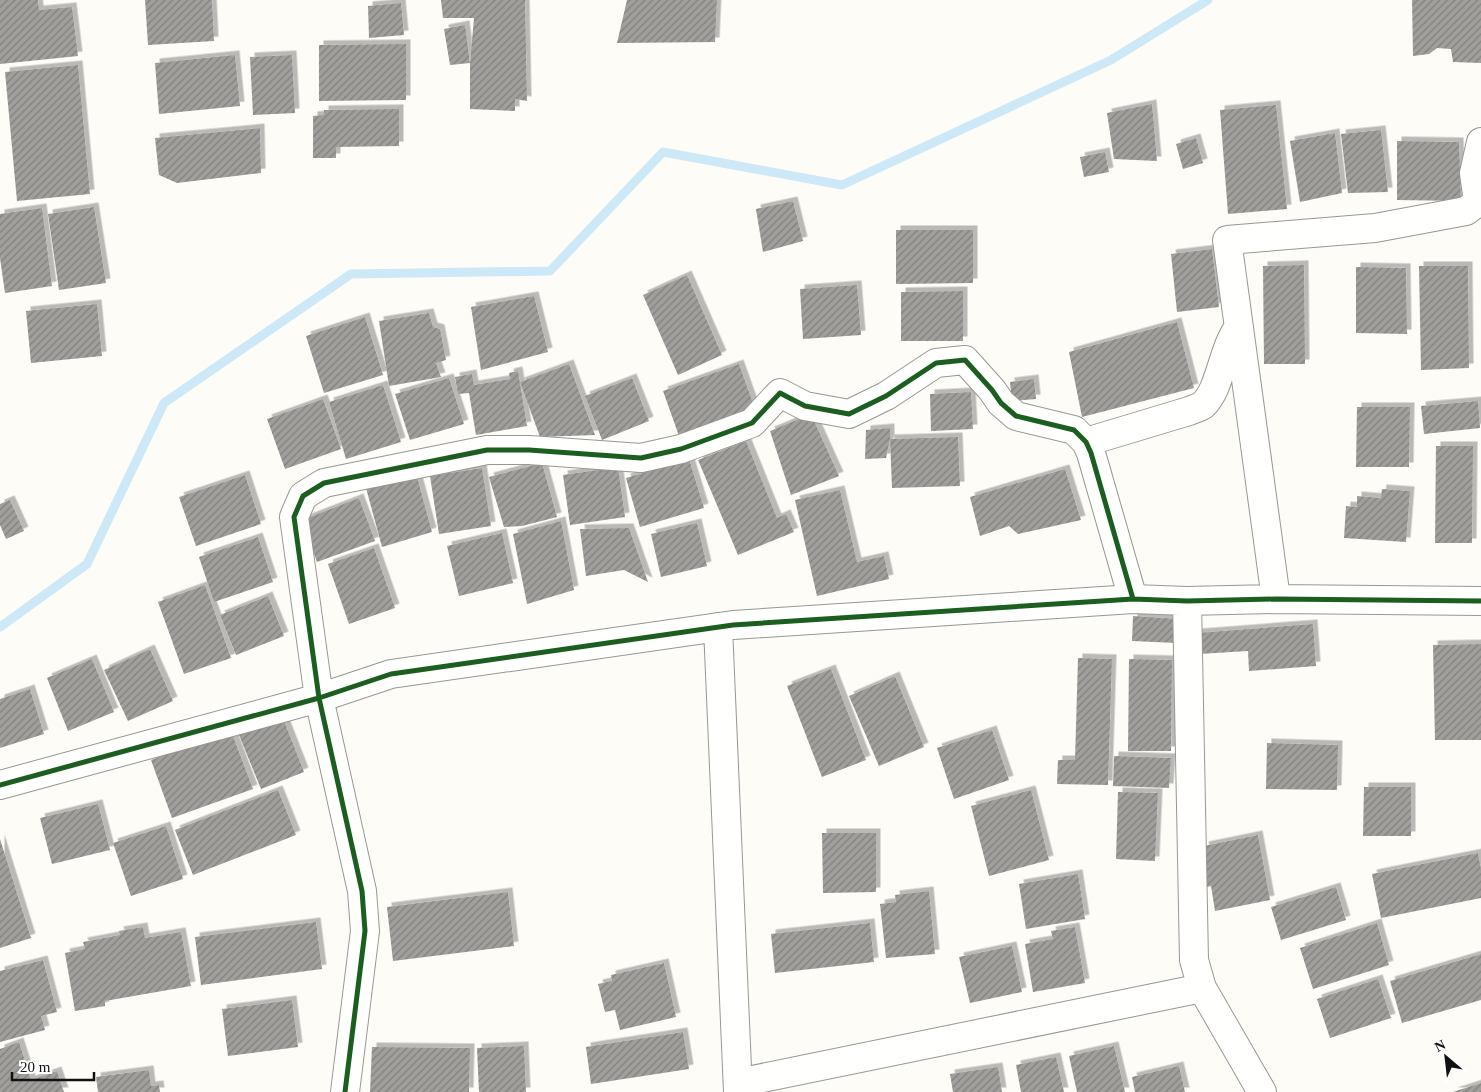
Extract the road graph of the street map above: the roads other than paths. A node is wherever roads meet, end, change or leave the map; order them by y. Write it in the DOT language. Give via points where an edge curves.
graph roads {
  1 [pos="1481,142"];
  2 [pos="1477,174"];
  3 [pos="1239,327"];
  4 [pos="1086,442"];
  5 [pos="1133,599"];
  6 [pos="1276,599"];
  7 [pos="1187,601"];
  8 [pos="1481,601"];
  9 [pos="718,627"];
  10 [pos="319,698"];
  11 [pos="0,785"];
  12 [pos="1202,988"];
  13 [pos="738,1087"];
  14 [pos="345,1092"];
  15 [pos="1262,1092"];
  1 -- 2 [label="street"];
  2 -- 3 [label="street" via="1478,202 1466,211 1375,228 1227,240"];
  3 -- 4 [label="street" via="1232,337 1211,395 1202,406"];
  3 -- 6 [label="street"];
  4 -- 5 [label="street"];
  4 -- 10 [label="street" via="1074,430 1016,416 1001,404 965,360 936,363 886,396 849,414 805,406 780,393 752,422 681,449 641,458 487,450 324,483 303,496 294,517"];
  5 -- 7 [label="street"];
  5 -- 9 [label="street"];
  6 -- 7 [label="street"];
  6 -- 8 [label="street"];
  7 -- 12 [label="street" via="1194,960"];
  9 -- 10 [label="street" via="391,674"];
  9 -- 13 [label="street"];
  10 -- 11 [label="street"];
  10 -- 14 [label="street" via="362,891 365,931"];
  12 -- 13 [label="street"];
  12 -- 15 [label="street"];
}
